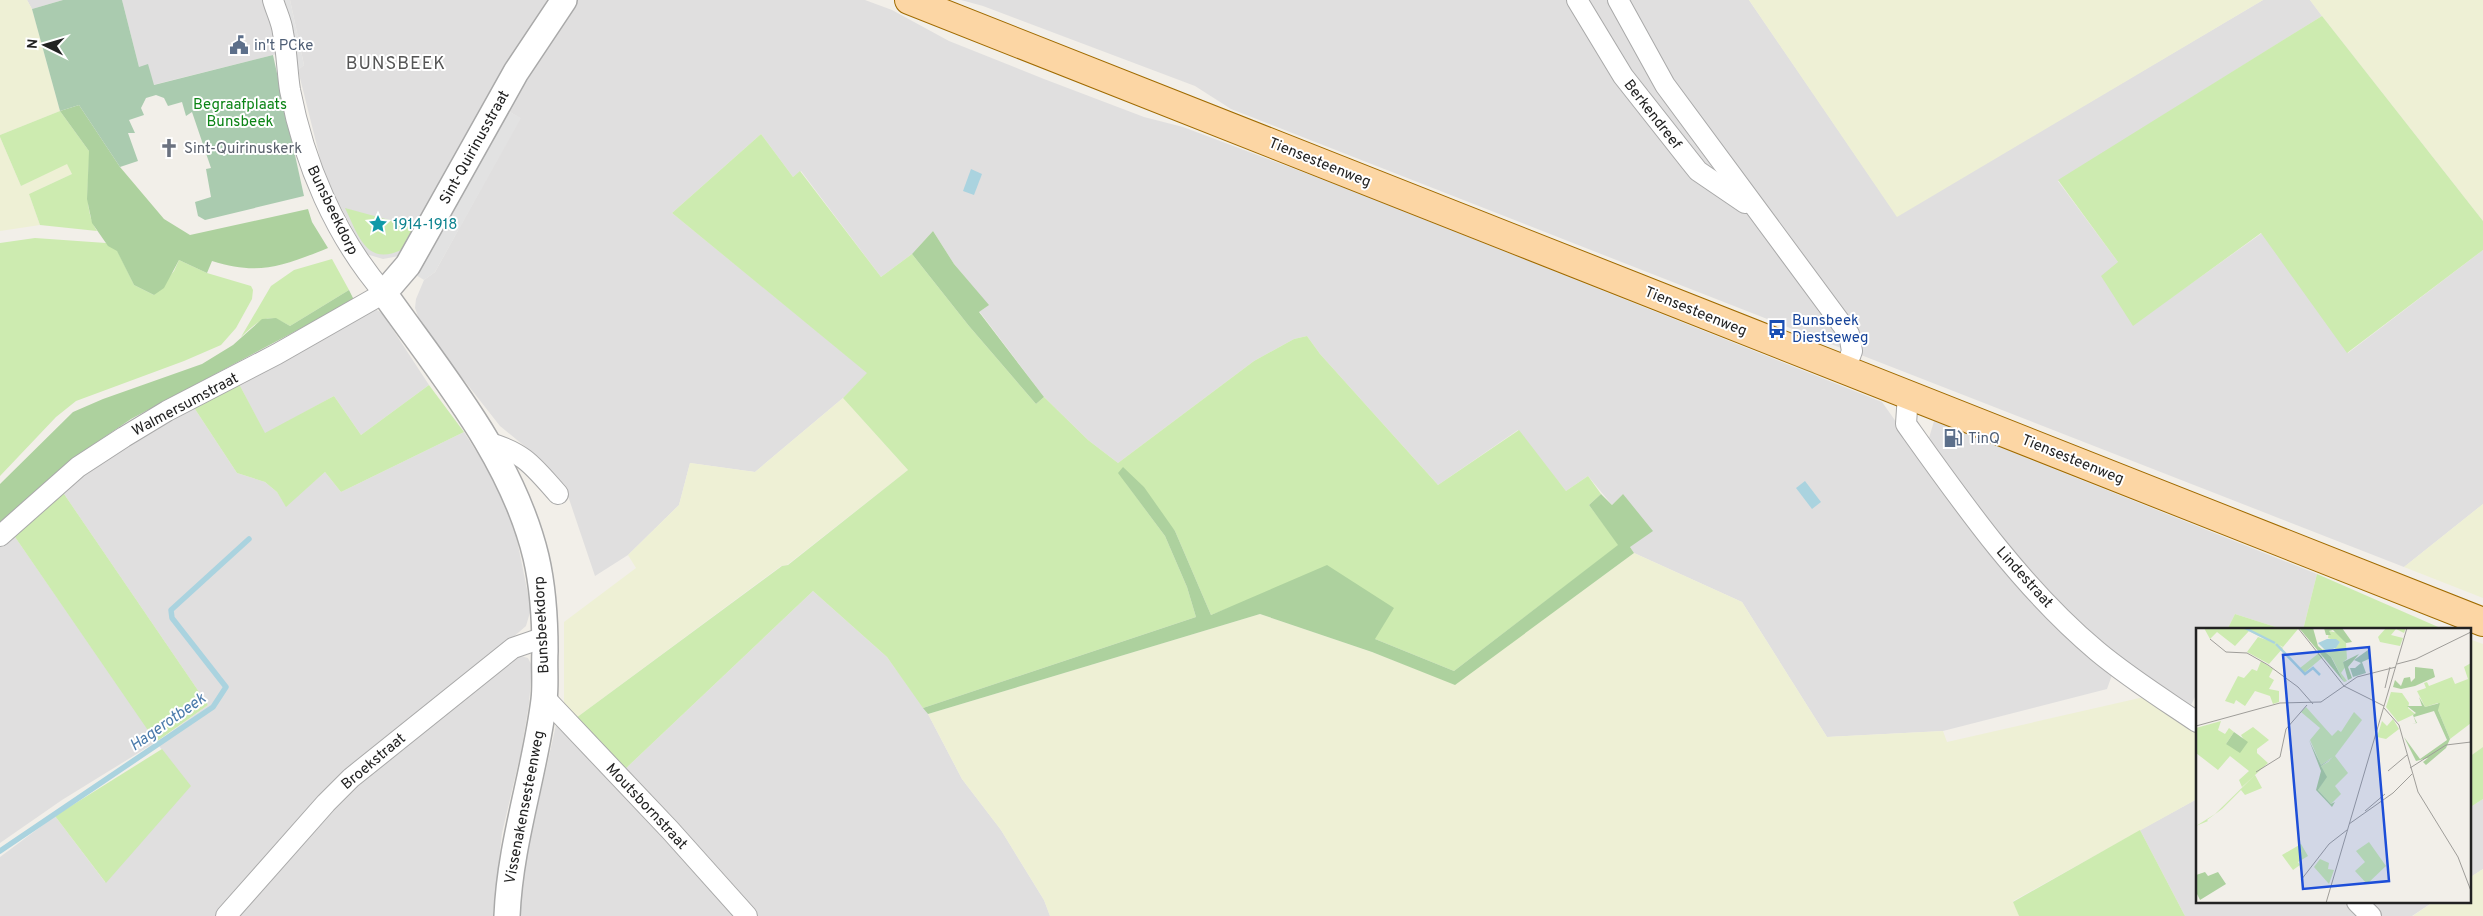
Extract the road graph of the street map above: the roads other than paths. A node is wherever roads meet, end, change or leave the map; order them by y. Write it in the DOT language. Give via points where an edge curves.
graph roads {
  1 [pos="273,0"];
  2 [pos="564,0"];
  3 [pos="909,0"];
  4 [pos="1577,0"];
  5 [pos="1618,0"];
  6 [pos="1752,205"];
  7 [pos="384,292"];
  8 [pos="1845,370"];
  9 [pos="1908,394"];
  10 [pos="487,442"];
  11 [pos="558,494"];
  12 [pos="0,536"];
  13 [pos="2483,622"];
  14 [pos="545,636"];
  15 [pos="544,697"];
  16 [pos="2196,721"];
  17 [pos="2358,904"];
  18 [pos="226,916"];
  19 [pos="507,916"];
  20 [pos="747,916"];
  21 [pos="2371,916"];
  1 -- 7 [label="street, Bunsbeekdorp" via="283,31 290,90 307,155 323,196 347,242 362,268"];
  2 -- 7 [label="street, Sint-Quirinusstraat" via="516,72 408,265"];
  3 -- 8 [label="main road, Tiensesteenweg"];
  4 -- 6 [label="street, Berkendreef" via="1623,76 1698,171 1742,202"];
  5 -- 6 [label="street, Berkendreef" via="1665,85"];
  6 -- 8 [label="street, Berkendreef" via="1849,334 1852,351"];
  7 -- 10 [label="street, Bunsbeekdorp"];
  7 -- 12 [label="street, Walmersumstraat" via="277,354 167,410 124,437 78,467"];
  8 -- 9 [label="main road, Tiensesteenweg"];
  9 -- 13 [label="main road, Tiensesteenweg"];
  9 -- 16 [label="street, Lindestraat" via="1906,424 1955,492 2043,600 2136,681"];
  10 -- 11 [label="street" via="511,449 531,464"];
  10 -- 14 [label="street, Bunsbeekdorp" via="526,523 536,557"];
  14 -- 15 [label="street, Bunsbeekdorp"];
  14 -- 18 [label="street, Broekstraat" via="513,648 351,778"];
  15 -- 19 [label="street, Vissenakensesteenweg" via="539,736 511,863"];
  15 -- 20 [label="street, Moutsbornstraat"];
  17 -- 21 [label="street"];
}
